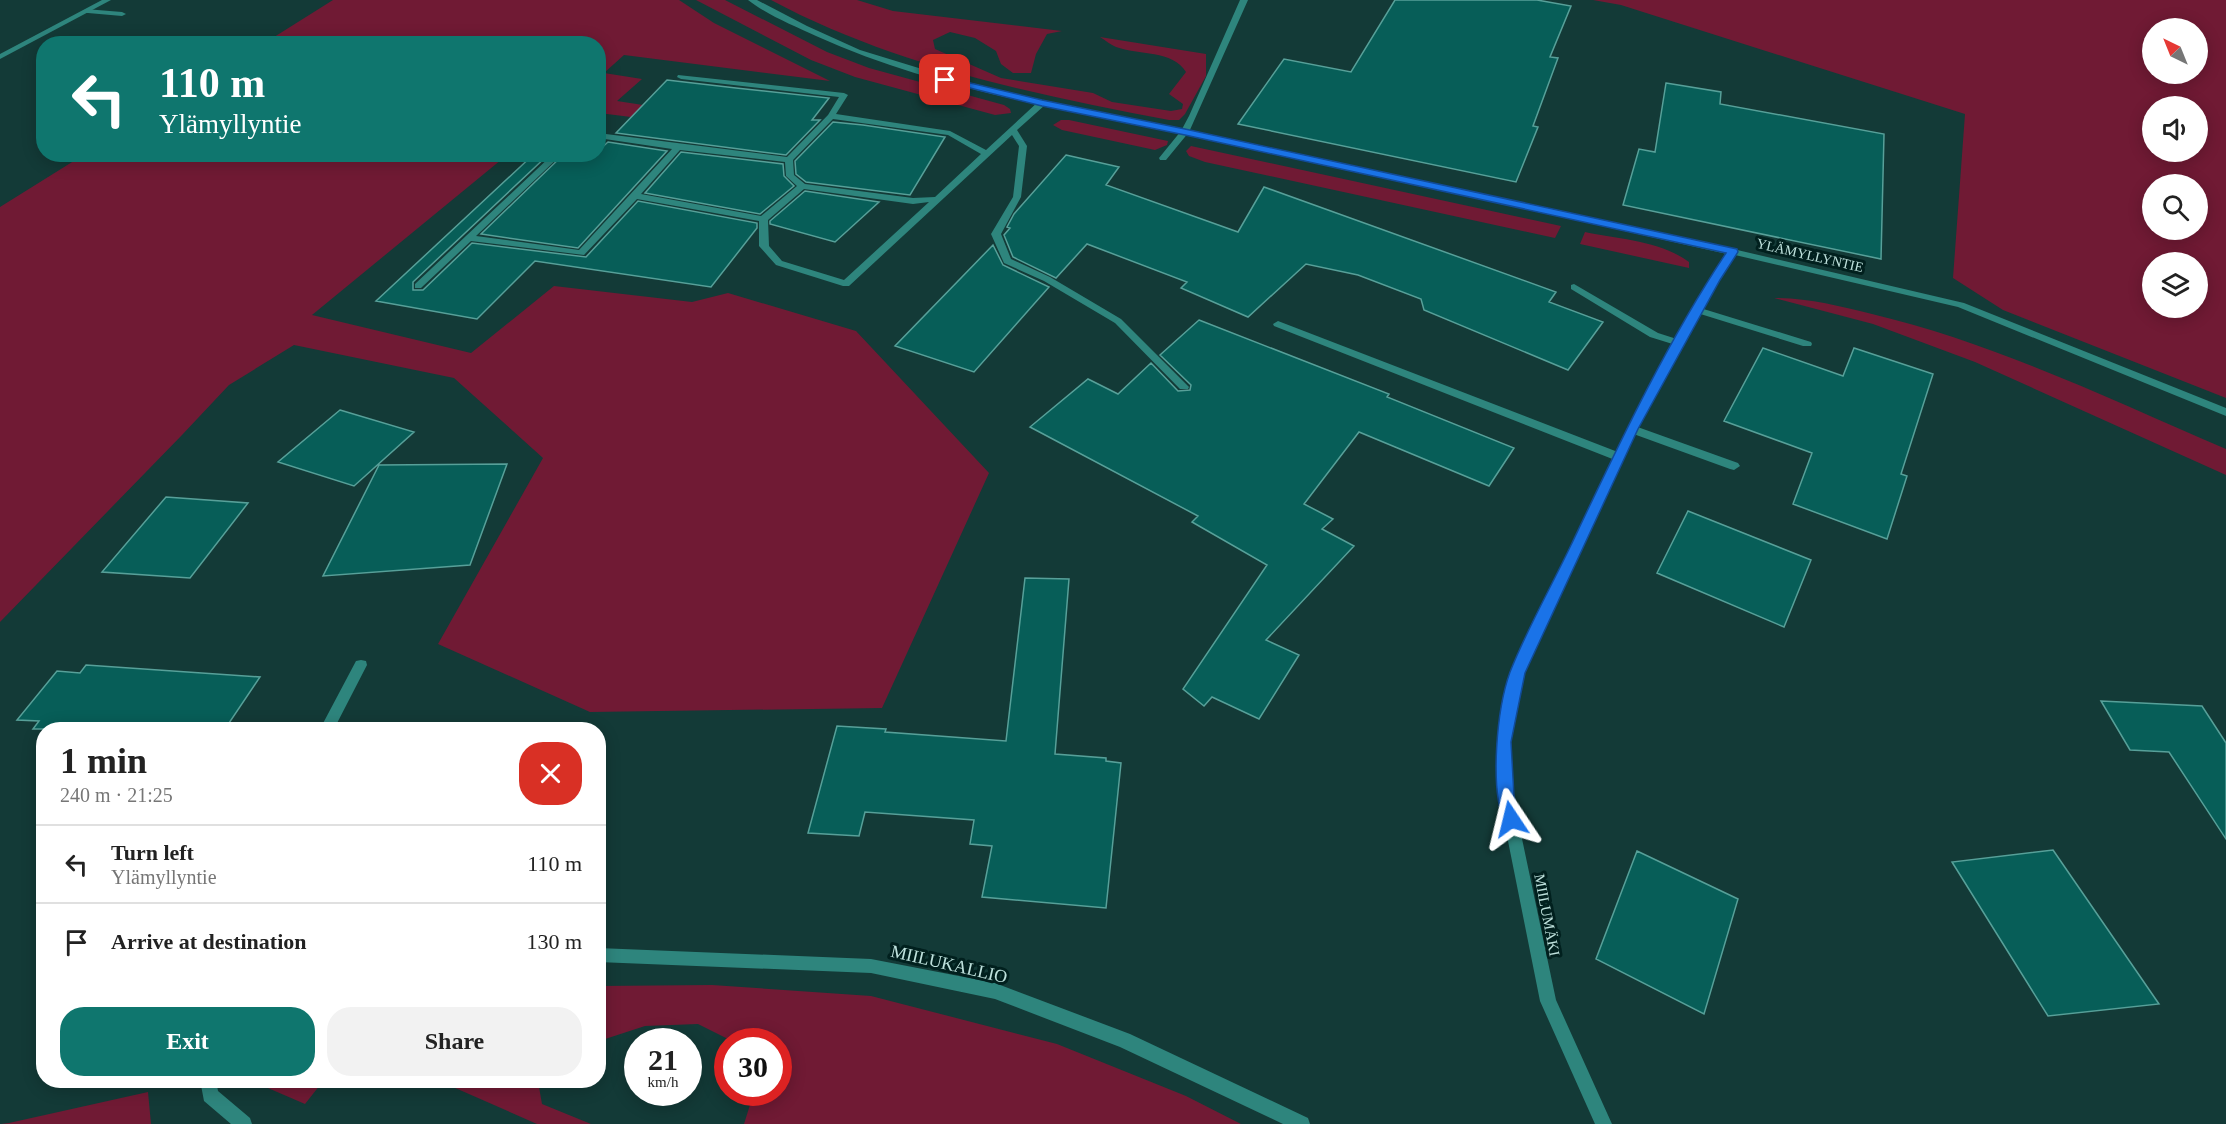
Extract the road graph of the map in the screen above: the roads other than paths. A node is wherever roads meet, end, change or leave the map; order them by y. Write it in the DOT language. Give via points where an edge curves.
graph roads {
  1 [pos="107,0"];
  2 [pos="752,0"];
  3 [pos="1232,0"];
  4 [pos="1243,1"];
  5 [pos="88,10"];
  6 [pos="122,14"];
  7 [pos="39,36"];
  8 [pos="36,38"];
  9 [pos="0,57"];
  10 [pos="681,77"];
  11 [pos="1042,103"];
  12 [pos="831,116"];
  13 [pos="1012,130"];
  14 [pos="1185,132"];
  15 [pos="606,136"];
  16 [pos="678,147"];
  17 [pos="987,154"];
  18 [pos="1163,158"];
  19 [pos="789,160"];
  20 [pos="550,162"];
  21 [pos="802,186"];
  22 [pos="634,196"];
  23 [pos="940,199"];
  24 [pos="763,219"];
  25 [pos="470,238"];
  26 [pos="1733,252"];
  27 [pos="418,286"];
  28 [pos="1574,287"];
  29 [pos="1697,310"];
  30 [pos="1278,324"];
  31 [pos="1679,343"];
  32 [pos="1807,344"];
  33 [pos="1184,387"];
  34 [pos="2226,412"];
  35 [pos="1632,429"];
  36 [pos="1619,457"];
  37 [pos="1734,466"];
  38 [pos="360,665"];
  39 [pos="331,722"];
  40 [pos="606,955"];
  41 [pos="209,1088"];
  42 [pos="244,1124"];
  43 [pos="1302,1124"];
  44 [pos="1604,1124"];
  1 -- 5 [label="street"];
  2 -- 11 [label="street, YLÄMYLLYNTIE" via="880,61"];
  3 -- 4 [label="street"];
  4 -- 14 [label="street"];
  5 -- 6 [label="street"];
  5 -- 7 [label="street"];
  8 -- 9 [label="street"];
  10 -- 12 [label="street" via="844,95"];
  11 -- 13 [label="street"];
  11 -- 14 [label="street, YLÄMYLLYNTIE"];
  12 -- 17 [label="street" via="950,133"];
  12 -- 19 [label="street"];
  13 -- 17 [label="street"];
  13 -- 33 [label="street" via="1023,146 1017,197 996,234 1007,261 1047,279 1118,321"];
  14 -- 18 [label="street"];
  14 -- 26 [label="street, YLÄMYLLYNTIE"];
  15 -- 16 [label="street"];
  16 -- 19 [label="street"];
  16 -- 22 [label="street"];
  17 -- 23 [label="street"];
  19 -- 21 [label="street" via="790,176"];
  20 -- 25 [label="street"];
  21 -- 23 [label="street" via="913,201"];
  21 -- 24 [label="street"];
  22 -- 24 [label="street"];
  22 -- 25 [label="street" via="581,254"];
  23 -- 24 [label="street" via="846,284 779,263 764,246"];
  25 -- 27 [label="street"];
  26 -- 29 [label="street, MIILUMÄKI"];
  26 -- 34 [label="street, YLÄMYLLYNTIE" via="1961,305"];
  28 -- 31 [label="street" via="1654,335"];
  29 -- 31 [label="street, MIILUMÄKI"];
  29 -- 32 [label="street"];
  30 -- 36 [label="street"];
  31 -- 35 [label="street, MIILUMÄKI"];
  35 -- 36 [label="street, MIILUMÄKI"];
  35 -- 37 [label="street"];
  36 -- 44 [label="street, MIILUMÄKI" via="1517,673 1504,742 1506,796 1548,1001"];
  38 -- 39 [label="street"];
  40 -- 43 [label="street, MIILUKALLIO" via="872,966 994,991 1124,1040"];
  41 -- 42 [label="street" via="210,1095"];
}
